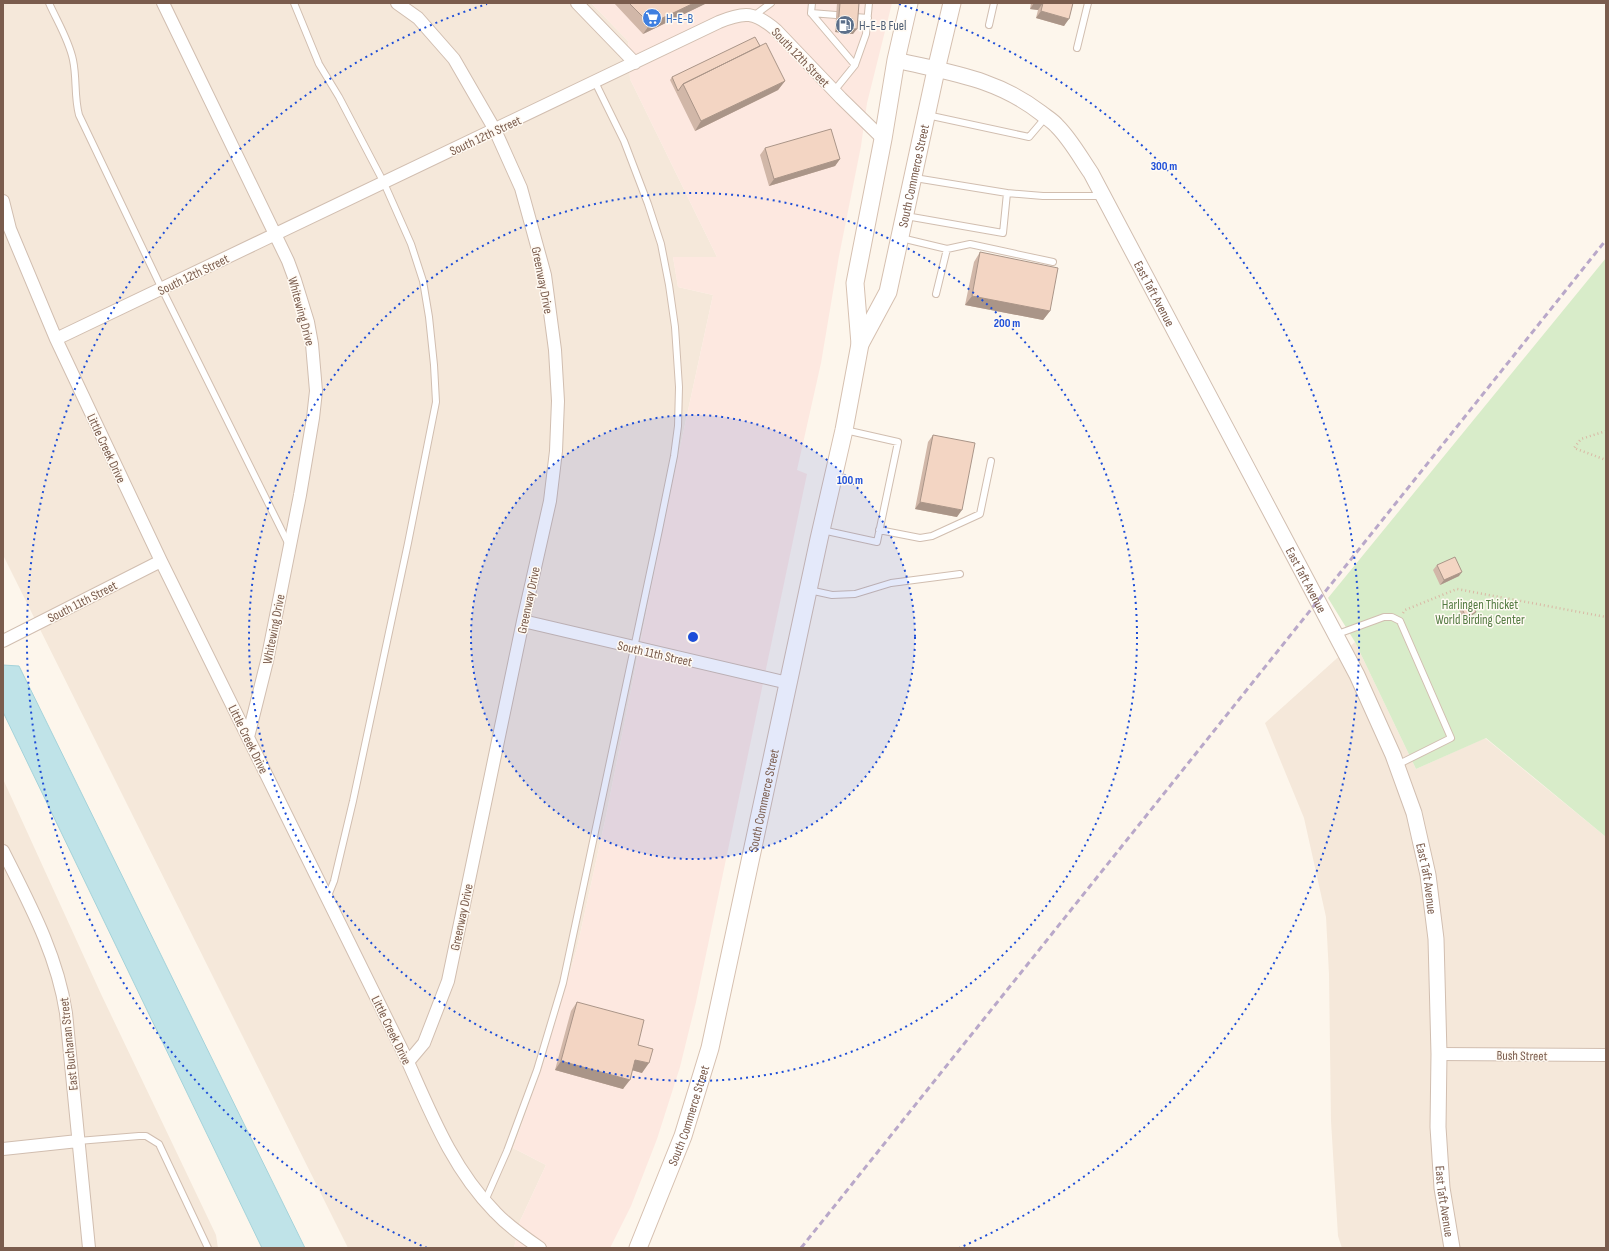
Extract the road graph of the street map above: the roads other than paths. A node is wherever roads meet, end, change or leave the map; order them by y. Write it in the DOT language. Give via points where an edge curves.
graph roads {
  1 [pos="49,3"];
  2 [pos="163,3"];
  3 [pos="294,3"];
  4 [pos="397,3"];
  5 [pos="577,3"];
  6 [pos="771,3"];
  7 [pos="812,3"];
  8 [pos="869,3"];
  9 [pos="909,3"];
  10 [pos="952,3"];
  11 [pos="994,3"];
  12 [pos="1088,3"];
  13 [pos="811,13"];
  14 [pos="755,15"];
  15 [pos="836,15"];
  16 [pos="855,17"];
  17 [pos="868,18"];
  18 [pos="989,25"];
  19 [pos="1077,48"];
  20 [pos="896,60"];
  21 [pos="636,63"];
  22 [pos="855,65"];
  23 [pos="936,70"];
  24 [pos="595,82"];
  25 [pos="834,91"];
  26 [pos="926,115"];
  27 [pos="1046,117"];
  28 [pos="495,130"];
  29 [pos="883,139"];
  30 [pos="912,177"];
  31 [pos="384,183"];
  32 [pos="1007,193"];
  33 [pos="1103,196"];
  34 [pos="3,201"];
  35 [pos="904,216"];
  36 [pos="274,235"];
  37 [pos="900,238"];
  38 [pos="947,249"];
  39 [pos="1052,262"];
  40 [pos="162,289"];
  41 [pos="936,294"];
  42 [pos="56,339"];
  43 [pos="860,344"];
  44 [pos="844,430"];
  45 [pos="992,461"];
  46 [pos="821,530"];
  47 [pos="880,530"];
  48 [pos="290,547"];
  49 [pos="161,561"];
  50 [pos="960,574"];
  51 [pos="808,590"];
  52 [pos="523,622"];
  53 [pos="1335,635"];
  54 [pos="3,641"];
  55 [pos="634,648"];
  56 [pos="788,683"];
  57 [pos="248,737"];
  58 [pos="1397,765"];
  59 [pos="3,851"];
  60 [pos="327,898"];
  61 [pos="1438,1054"];
  62 [pos="1606,1055"];
  63 [pos="408,1062"];
  64 [pos="78,1142"];
  65 [pos="3,1149"];
  66 [pos="485,1201"];
  67 [pos="90,1248"];
  68 [pos="208,1248"];
  69 [pos="540,1248"];
  70 [pos="638,1248"];
  71 [pos="1452,1248"];
  1 -- 40 [label="lane" via="73,60 75,101 79,115"];
  2 -- 36 [label="street, Whitewing Drive"];
  3 -- 31 [label="lane" via="319,64"];
  4 -- 28 [label="street, Greenway Drive" via="418,18 454,59"];
  5 -- 21 [label="street"];
  6 -- 14 [label="lane"];
  7 -- 13 [label="lane"];
  8 -- 17 [label="lane"];
  9 -- 20 [label="main road, South Commerce Street"];
  10 -- 23 [label="main road, South Commerce Street"];
  11 -- 18 [label="lane"];
  12 -- 19 [label="lane"];
  13 -- 15 [label="lane"];
  13 -- 22 [label="lane"];
  14 -- 21 [label="street, South 12th Street" via="731,17"];
  14 -- 25 [label="street, South 12th Street" via="776,30"];
  16 -- 17 [label="lane"];
  17 -- 22 [label="lane" via="866,34"];
  20 -- 23 [label="street, East Taft Avenue"];
  20 -- 29 [label="main road, South Commerce Street"];
  21 -- 24 [label="street, South 12th Street"];
  22 -- 25 [label="lane"];
  23 -- 26 [label="main road, South Commerce Street"];
  23 -- 27 [label="street, East Taft Avenue" via="974,78 999,87 1027,102"];
  24 -- 28 [label="street, South 12th Street"];
  24 -- 55 [label="lane" via="624,141 661,244 670,292 678,380 678,426 674,456"];
  25 -- 29 [label="street, South 12th Street"];
  26 -- 27 [label="lane" via="1029,137"];
  26 -- 30 [label="main road, South Commerce Street"];
  27 -- 33 [label="street, East Taft Avenue" via="1069,140"];
  28 -- 31 [label="street, South 12th Street"];
  28 -- 52 [label="street, Greenway Drive" via="521,188 545,275 556,350 556,452 550,501"];
  29 -- 43 [label="main road, South Commerce Street" via="855,283"];
  30 -- 32 [label="lane"];
  30 -- 35 [label="main road, South Commerce Street"];
  31 -- 36 [label="street, South 12th Street"];
  31 -- 60 [label="lane" via="411,244 423,282 432,345 436,402 353,801 334,881"];
  32 -- 33 [label="lane"];
  32 -- 35 [label="lane" via="1003,233"];
  33 -- 53 [label="street, East Taft Avenue"];
  34 -- 42 [label="street, Little Creek Drive" via="10,229"];
  35 -- 37 [label="main road, South Commerce Street"];
  36 -- 40 [label="street, South 12th Street"];
  36 -- 48 [label="street, Whitewing Drive" via="295,280 308,322 316,391"];
  37 -- 38 [label="lane"];
  37 -- 43 [label="main road, South Commerce Street" via="888,292"];
  38 -- 39 [label="lane" via="970,244"];
  38 -- 41 [label="lane"];
  40 -- 42 [label="street, South 12th Street"];
  40 -- 48 [label="lane"];
  42 -- 49 [label="street, Little Creek Drive"];
  43 -- 44 [label="main road, South Commerce Street"];
  44 -- 46 [label="main road, South Commerce Street"];
  44 -- 47 [label="lane" via="898,442"];
  45 -- 47 [label="lane" via="980,514 932,536 920,538"];
  46 -- 47 [label="lane" via="877,542"];
  46 -- 51 [label="main road, South Commerce Street"];
  48 -- 57 [label="street, Whitewing Drive" via="267,661"];
  49 -- 54 [label="street, South 11th Street"];
  49 -- 57 [label="street, Little Creek Drive"];
  50 -- 51 [label="lane" via="890,583 855,594 832,596"];
  51 -- 56 [label="main road, South Commerce Street"];
  52 -- 55 [label="street, South 11th Street"];
  52 -- 63 [label="street, Greenway Drive" via="448,981 424,1044"];
  53 -- 58 [label="street, East Taft Avenue" via="1357,675"];
  53 -- 58 [label="lane" via="1384,617 1400,621 1451,738"];
  55 -- 56 [label="street, South 11th Street"];
  55 -- 66 [label="lane" via="563,983 537,1070 507,1151"];
  56 -- 70 [label="main road, South Commerce Street" via="710,1048 683,1136"];
  57 -- 60 [label="street, Little Creek Drive"];
  58 -- 61 [label="street, East Taft Avenue" via="1414,813 1428,875 1436,939"];
  59 -- 64 [label="street, East Buchanan Street" via="43,934 62,987"];
  60 -- 63 [label="street, Little Creek Drive"];
  61 -- 62 [label="street, Bush Street"];
  61 -- 71 [label="street, East Taft Avenue" via="1442,1188"];
  63 -- 66 [label="street, Little Creek Drive" via="448,1150"];
  64 -- 65 [label="street"];
  64 -- 67 [label="street, East Buchanan Street"];
  64 -- 68 [label="lane" via="139,1136 155,1140 164,1152"];
  66 -- 69 [label="street, Little Creek Drive" via="512,1228"];
}
